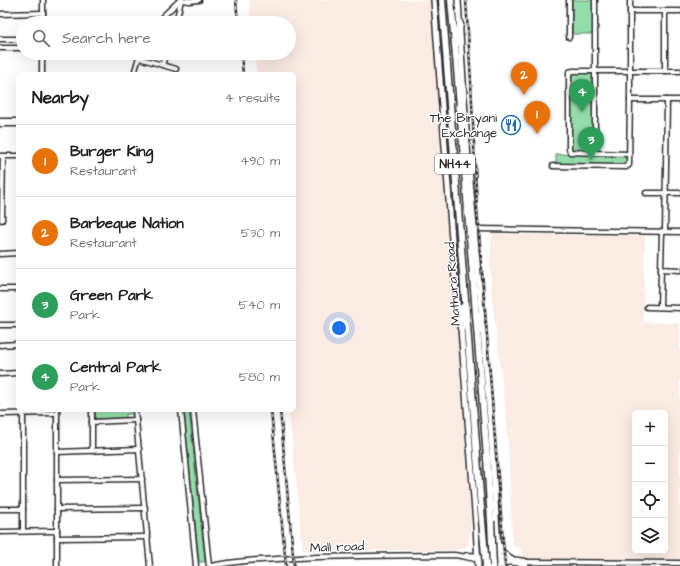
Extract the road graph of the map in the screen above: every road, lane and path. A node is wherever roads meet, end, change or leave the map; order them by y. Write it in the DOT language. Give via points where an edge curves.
graph roads {
  1 [pos="43,0"];
  2 [pos="181,0"];
  3 [pos="199,0"];
  4 [pos="434,0"];
  5 [pos="442,0"];
  6 [pos="451,0"];
  7 [pos="458,0"];
  8 [pos="569,0"];
  9 [pos="595,0"];
  10 [pos="630,0"];
  11 [pos="630,11"];
  12 [pos="665,11"];
  13 [pos="680,11"];
  14 [pos="43,13"];
  15 [pos="0,14"];
  16 [pos="164,16"];
  17 [pos="178,16"];
  18 [pos="460,24"];
  19 [pos="569,37"];
  20 [pos="0,38"];
  21 [pos="16,39"];
  22 [pos="0,48"];
  23 [pos="16,48"];
  24 [pos="456,54"];
  25 [pos="42,60"];
  26 [pos="138,60"];
  27 [pos="150,60"];
  28 [pos="164,60"];
  29 [pos="162,65"];
  30 [pos="176,70"];
  31 [pos="595,71"];
  32 [pos="630,71"];
  33 [pos="665,71"];
  34 [pos="680,71"];
  35 [pos="42,72"];
  36 [pos="135,72"];
  37 [pos="630,100"];
  38 [pos="667,100"];
  39 [pos="680,100"];
  40 [pos="0,120"];
  41 [pos="16,122"];
  42 [pos="16,122"];
  43 [pos="0,124"];
  44 [pos="595,153"];
  45 [pos="629,154"];
  46 [pos="1,156"];
  47 [pos="16,156"];
  48 [pos="553,166"];
  49 [pos="646,193"];
  50 [pos="666,193"];
  51 [pos="680,193"];
  52 [pos="2,220"];
  53 [pos="474,229"];
  54 [pos="664,231"];
  55 [pos="680,232"];
  56 [pos="16,253"];
  57 [pos="0,254"];
  58 [pos="661,269"];
  59 [pos="680,270"];
  60 [pos="0,289"];
  61 [pos="16,289"];
  62 [pos="475,300"];
  63 [pos="647,307"];
  64 [pos="660,307"];
  65 [pos="680,308"];
  66 [pos="0,325"];
  67 [pos="16,325"];
  68 [pos="464,327"];
  69 [pos="483,332"];
  70 [pos="16,344"];
  71 [pos="0,345"];
  72 [pos="16,373"];
  73 [pos="0,374"];
  74 [pos="57,412"];
  75 [pos="92,412"];
  76 [pos="135,412"];
  77 [pos="181,412"];
  78 [pos="193,412"];
  79 [pos="0,414"];
  80 [pos="23,414"];
  81 [pos="136,420"];
  82 [pos="92,422"];
  83 [pos="139,449"];
  84 [pos="92,451"];
  85 [pos="57,452"];
  86 [pos="472,464"];
  87 [pos="142,479"];
  88 [pos="57,480"];
  89 [pos="494,492"];
  90 [pos="145,508"];
  91 [pos="0,509"];
  92 [pos="23,509"];
  93 [pos="57,509"];
  94 [pos="496,523"];
  95 [pos="476,525"];
  96 [pos="57,531"];
  97 [pos="0,532"];
  98 [pos="23,532"];
  99 [pos="148,537"];
  100 [pos="57,538"];
  101 [pos="477,557"];
  102 [pos="508,560"];
  103 [pos="498,561"];
  104 [pos="680,563"];
  105 [pos="57,566"];
  106 [pos="150,566"];
  107 [pos="196,566"];
  108 [pos="210,566"];
  109 [pos="478,566"];
  110 [pos="486,566"];
  111 [pos="493,566"];
  112 [pos="503,566"];
  1 -- 14 [label="street"];
  2 -- 3 [label="street"];
  2 -- 16 [label="street"];
  2 -- 17 [label="street"];
  4 -- 68 [label="main road" via="456,293 459,319"];
  5 -- 68 [label="highway, Mathura Road / NH44" via="464,291"];
  6 -- 24 [label="highway, Mathura Road / NH44"];
  7 -- 18 [label="main road"];
  8 -- 19 [label="street"];
  9 -- 31 [label="street"];
  10 -- 11 [label="street"];
  11 -- 12 [label="street"];
  11 -- 32 [label="street"];
  12 -- 13 [label="street"];
  12 -- 33 [label="street"];
  14 -- 15 [label="street"];
  18 -- 24 [label="highway"];
  18 -- 53 [label="main road"];
  20 -- 21 [label="street"];
  22 -- 23 [label="street"];
  24 -- 62 [label="highway, Mathura Road / NH44"];
  25 -- 35 [label="street"];
  26 -- 36 [label="street"];
  27 -- 29 [label="street"];
  28 -- 29 [label="street"];
  29 -- 30 [label="street"];
  31 -- 32 [label="street"];
  31 -- 44 [label="street"];
  31 -- 44 [label="street" via="573,70 568,74 570,151"];
  32 -- 33 [label="street"];
  32 -- 37 [label="street"];
  33 -- 34 [label="street"];
  37 -- 38 [label="street"];
  37 -- 45 [label="street"];
  38 -- 39 [label="street"];
  38 -- 50 [label="street"];
  40 -- 41 [label="street"];
  42 -- 43 [label="street"];
  44 -- 45 [label="street"];
  45 -- 48 [label="street" via="628,167"];
  46 -- 47 [label="street"];
  46 -- 52 [label="street"];
  49 -- 50 [label="street"];
  50 -- 51 [label="street"];
  50 -- 54 [label="street"];
  53 -- 54 [label="street"];
  53 -- 69 [label="main road"];
  54 -- 55 [label="street"];
  54 -- 58 [label="street"];
  56 -- 57 [label="street"];
  58 -- 59 [label="street"];
  58 -- 64 [label="street"];
  60 -- 61 [label="street"];
  62 -- 69 [label="highway"];
  62 -- 111 [label="highway, Mathura Road / NH44, bridge"];
  63 -- 64 [label="street"];
  64 -- 65 [label="street"];
  66 -- 67 [label="street"];
  68 -- 86 [label="main road"];
  68 -- 110 [label="highway, Mathura Road / NH44, bridge"];
  69 -- 89 [label="main road"];
  70 -- 71 [label="street"];
  72 -- 73 [label="street"];
  74 -- 80 [label="street"];
  74 -- 85 [label="street"];
  75 -- 82 [label="street"];
  76 -- 81 [label="street"];
  77 -- 107 [label="street"];
  78 -- 108 [label="street"];
  79 -- 80 [label="street"];
  80 -- 92 [label="street"];
  81 -- 82 [label="street"];
  81 -- 83 [label="street"];
  82 -- 84 [label="street"];
  83 -- 84 [label="street"];
  83 -- 87 [label="street"];
  84 -- 85 [label="street"];
  85 -- 88 [label="street"];
  86 -- 95 [label="main road"];
  86 -- 101 [label="main road" via="471,496"];
  87 -- 88 [label="street"];
  87 -- 90 [label="street"];
  88 -- 93 [label="street"];
  89 -- 94 [label="main road"];
  89 -- 102 [label="main road" via="501,551"];
  90 -- 93 [label="street"];
  90 -- 99 [label="street"];
  91 -- 92 [label="street"];
  92 -- 98 [label="street"];
  93 -- 96 [label="street"];
  94 -- 95 [label="main road" via="493,530 486,534 479,531"];
  94 -- 103 [label="main road"];
  95 -- 101 [label="main road"];
  96 -- 98 [label="street"];
  96 -- 100 [label="street"];
  97 -- 98 [label="street"];
  99 -- 100 [label="street"];
  99 -- 106 [label="street"];
  100 -- 105 [label="street"];
  101 -- 103 [label="street, Mall road"];
  101 -- 108 [label="street, Mall road" via="400,555 280,558"];
  101 -- 109 [label="main road"];
  102 -- 103 [label="street, Mall road"];
  102 -- 104 [label="street, Mall road"];
  102 -- 112 [label="main road"];
}
